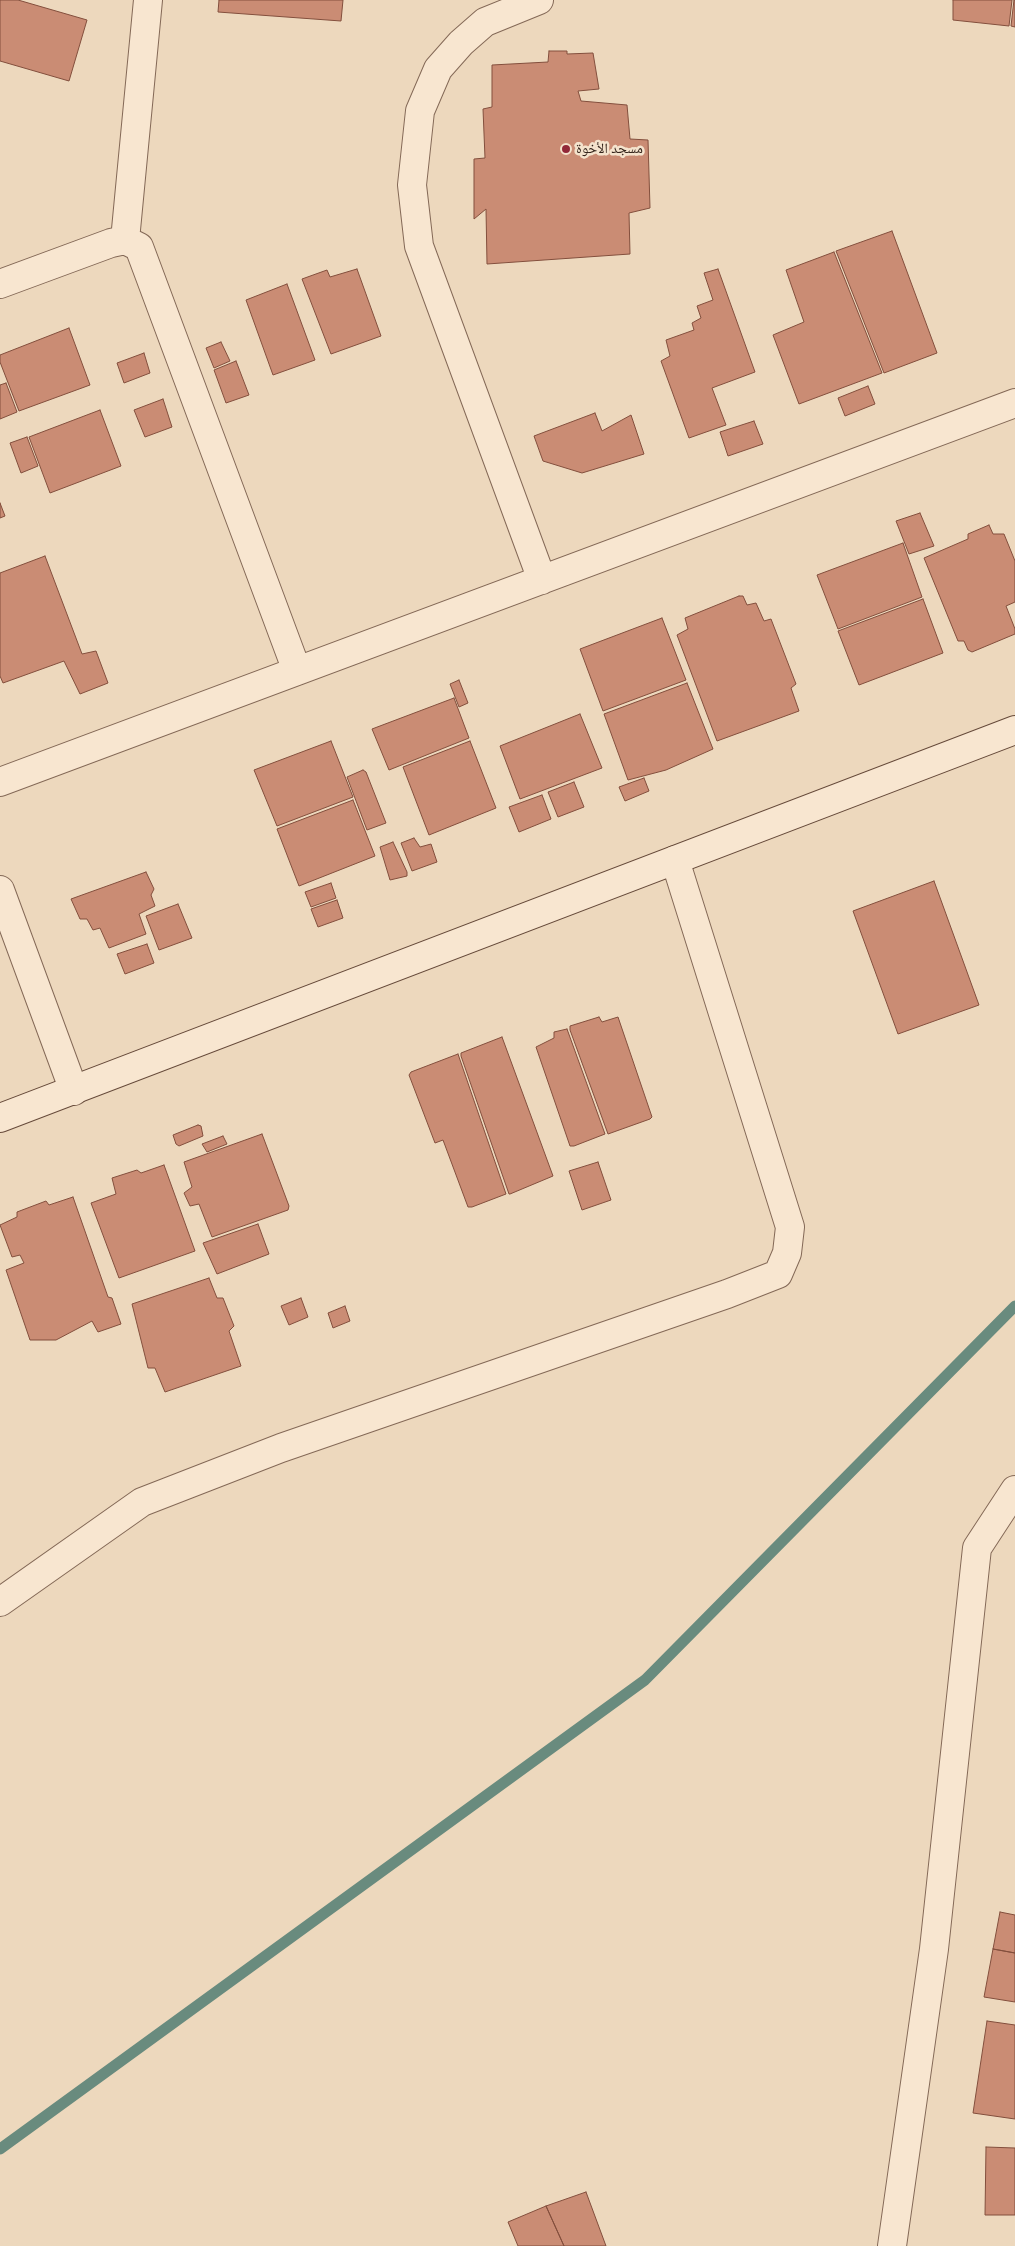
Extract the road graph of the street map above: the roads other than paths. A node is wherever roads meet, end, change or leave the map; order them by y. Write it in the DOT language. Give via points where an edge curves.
graph roads {
  1 [pos="148,0"];
  2 [pos="539,0"];
  3 [pos="125,240"];
  4 [pos="0,284"];
  5 [pos="1015,403"];
  6 [pos="542,580"];
  7 [pos="297,671"];
  8 [pos="1015,730"];
  9 [pos="0,782"];
  10 [pos="675,860"];
  11 [pos="0,890"];
  12 [pos="74,1090"];
  13 [pos="0,1118"];
  14 [pos="1015,1490"];
  15 [pos="0,1602"];
  16 [pos="892,2246"];
  1 -- 3 [label="street"];
  2 -- 6 [label="street" via="485,22 460,43 438,69 420,111 412,184 419,246"];
  3 -- 4 [label="street"];
  3 -- 7 [label="street" via="140,247"];
  5 -- 6 [label="street"];
  6 -- 7 [label="street"];
  7 -- 9 [label="street"];
  8 -- 10 [label="street"];
  10 -- 12 [label="street"];
  10 -- 15 [label="street" via="790,1227 787,1253 778,1274 281,1448 142,1502"];
  11 -- 12 [label="street"];
  12 -- 13 [label="street"];
  14 -- 16 [label="street" via="977,1548 934,1949"];
}
